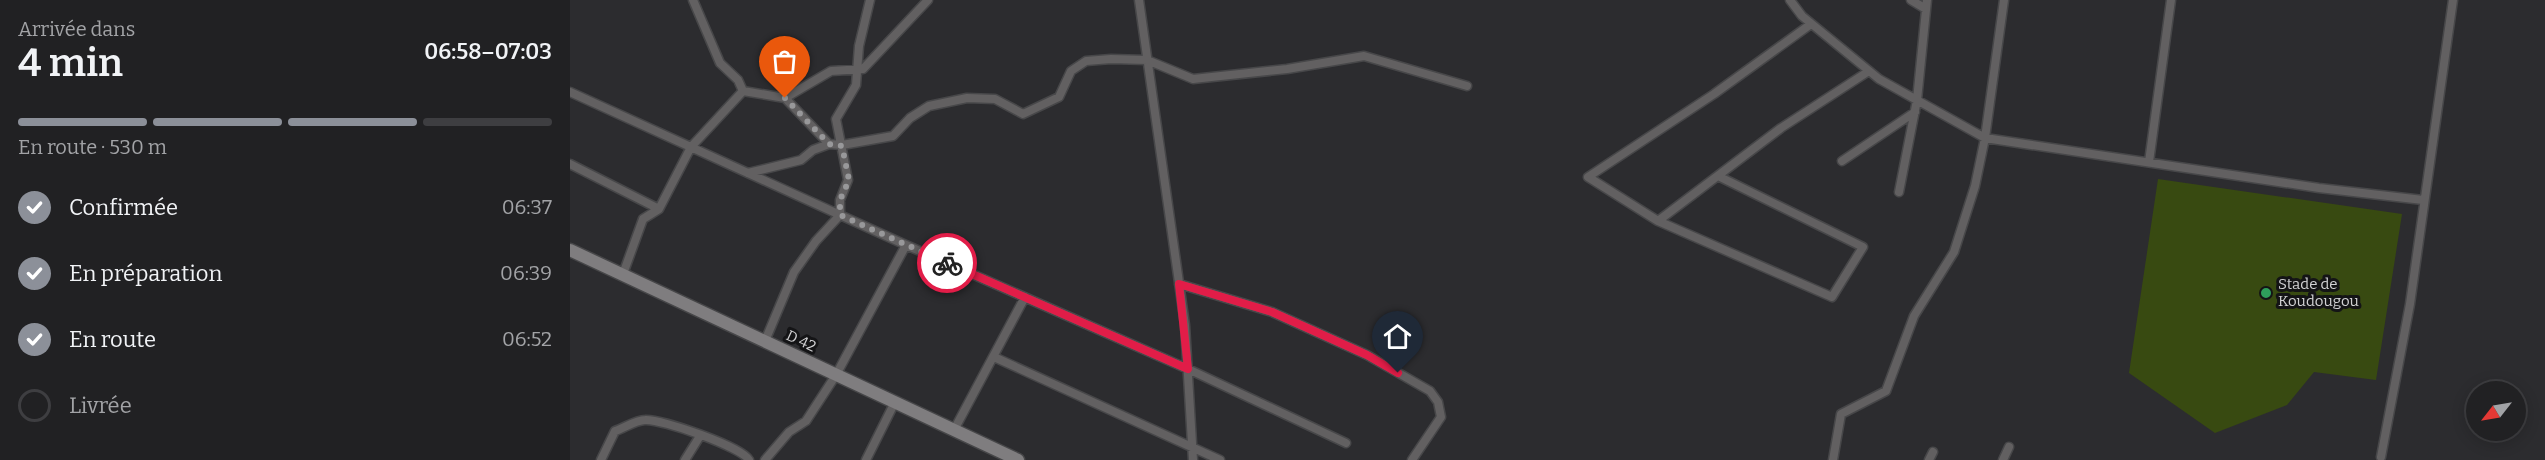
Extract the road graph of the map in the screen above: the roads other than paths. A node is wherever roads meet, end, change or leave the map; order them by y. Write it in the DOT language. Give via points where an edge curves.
graph roads {
  1 [pos="870,0"];
  2 [pos="928,0"];
  3 [pos="1138,0"];
  4 [pos="1790,0"];
  5 [pos="1911,0"];
  6 [pos="2004,0"];
  7 [pos="2171,0"];
  8 [pos="2453,0"];
  9 [pos="696,1"];
  10 [pos="1927,5"];
  11 [pos="1811,24"];
  12 [pos="1147,60"];
  13 [pos="856,70"];
  14 [pos="1869,71"];
  15 [pos="1467,86"];
  16 [pos="743,91"];
  17 [pos="570,92"];
  18 [pos="785,98"];
  19 [pos="1917,100"];
  20 [pos="1915,112"];
  21 [pos="1985,138"];
  22 [pos="829,144"];
  23 [pos="842,146"];
  24 [pos="692,147"];
  25 [pos="1842,161"];
  26 [pos="2149,162"];
  27 [pos="570,164"];
  28 [pos="748,173"];
  29 [pos="1718,176"];
  30 [pos="1899,192"];
  31 [pos="2423,200"];
  32 [pos="659,209"];
  33 [pos="840,215"];
  34 [pos="1658,221"];
  35 [pos="906,245"];
  36 [pos="570,250"];
  37 [pos="623,274"];
  38 [pos="1179,284"];
  39 [pos="1024,297"];
  40 [pos="765,341"];
  41 [pos="994,357"];
  42 [pos="1188,369"];
  43 [pos="836,375"];
  44 [pos="895,402"];
  45 [pos="954,430"];
  46 [pos="700,436"];
  47 [pos="1346,443"];
  48 [pos="1193,447"];
  49 [pos="2009,447"];
  50 [pos="2381,459"];
  51 [pos="601,460"];
  52 [pos="685,460"];
  53 [pos="749,460"];
  54 [pos="765,460"];
  55 [pos="866,460"];
  56 [pos="1018,460"];
  57 [pos="1193,460"];
  58 [pos="1220,460"];
  59 [pos="1412,460"];
  60 [pos="1833,460"];
  61 [pos="2003,460"];
  1 -- 13 [label="street"];
  2 -- 13 [label="street" via="863,69"];
  3 -- 12 [label="street"];
  4 -- 11 [label="street"];
  5 -- 10 [label="street"];
  6 -- 21 [label="street"];
  7 -- 26 [label="street"];
  8 -- 31 [label="street"];
  9 -- 16 [label="street" via="720,63 738,80"];
  10 -- 19 [label="street"];
  11 -- 14 [label="street"];
  11 -- 34 [label="street" via="1588,177"];
  12 -- 15 [label="street" via="1192,79 1364,56"];
  12 -- 23 [label="street" via="1086,61 1071,72 1059,97 1023,114 995,99 967,98 930,106 910,118 893,136"];
  12 -- 38 [label="street"];
  13 -- 18 [label="street" via="831,71"];
  13 -- 23 [label="street" via="856,85 837,119"];
  14 -- 19 [label="street"];
  14 -- 29 [label="street" via="1781,128"];
  16 -- 18 [label="street"];
  16 -- 24 [label="street"];
  17 -- 24 [label="street"];
  18 -- 22 [label="street"];
  19 -- 20 [label="street"];
  19 -- 21 [label="street"];
  20 -- 25 [label="street"];
  20 -- 30 [label="street"];
  21 -- 26 [label="street"];
  21 -- 60 [label="street" via="1954,252 1914,316 1886,391 1841,414"];
  22 -- 23 [label="street"];
  22 -- 28 [label="street" via="801,160"];
  23 -- 33 [label="street" via="849,180 840,200"];
  24 -- 28 [label="street"];
  24 -- 32 [label="street"];
  26 -- 31 [label="street"];
  27 -- 32 [label="street"];
  28 -- 33 [label="street"];
  29 -- 34 [label="street"];
  29 -- 34 [label="street" via="1863,247 1832,297"];
  31 -- 50 [label="street" via="2410,304"];
  32 -- 37 [label="street" via="643,219"];
  33 -- 35 [label="street"];
  33 -- 40 [label="street" via="794,272"];
  35 -- 39 [label="street"];
  35 -- 43 [label="street"];
  36 -- 37 [label="street, D 42 / D 42"];
  37 -- 40 [label="street, D 42 / D 42"];
  38 -- 42 [label="street"];
  38 -- 59 [label="street" via="1272,312 1367,355 1430,391 1438,402 1441,417"];
  39 -- 41 [label="street"];
  39 -- 42 [label="street"];
  40 -- 43 [label="street, D 42 / D 42"];
  41 -- 45 [label="street"];
  41 -- 48 [label="street"];
  42 -- 47 [label="street"];
  42 -- 48 [label="street"];
  43 -- 44 [label="street, D 42 / D 42"];
  43 -- 54 [label="street" via="806,421 789,432"];
  44 -- 45 [label="street, D 42 / D 42"];
  44 -- 55 [label="street"];
  45 -- 56 [label="street, D 42 / D 42"];
  46 -- 51 [label="street" via="644,419 615,432"];
  46 -- 52 [label="street"];
  46 -- 53 [label="street" via="746,455"];
  48 -- 57 [label="street"];
  48 -- 58 [label="street"];
  49 -- 61 [label="street"];
}
